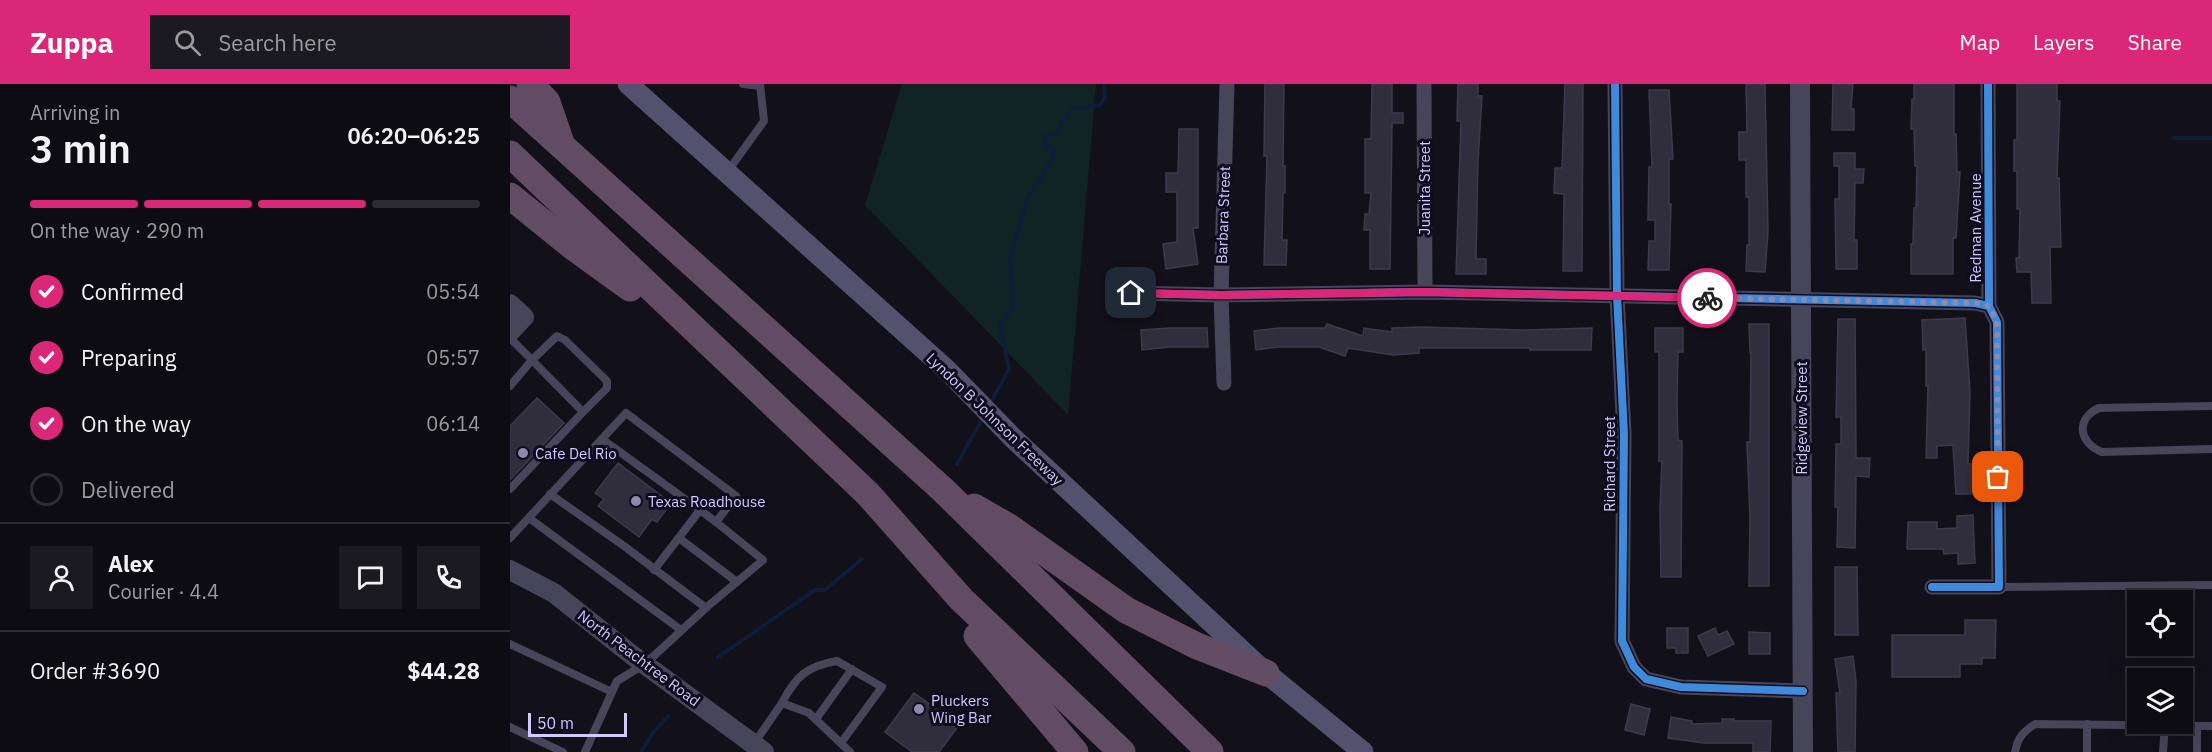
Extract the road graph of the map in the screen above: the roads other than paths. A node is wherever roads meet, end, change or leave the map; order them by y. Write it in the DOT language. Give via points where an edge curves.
graph roads {
  1 [pos="530,84"];
  2 [pos="628,84"];
  3 [pos="743,84"];
  4 [pos="1227,84"];
  5 [pos="1424,84"];
  6 [pos="1615,84"];
  7 [pos="1800,84"];
  8 [pos="1988,84"];
  9 [pos="760,85"];
  10 [pos="510,99"];
  11 [pos="562,145"];
  12 [pos="510,154"];
  13 [pos="727,173"];
  14 [pos="510,195"];
  15 [pos="1425,292"];
  16 [pos="1131,293"];
  17 [pos="1221,295"];
  18 [pos="1617,295"];
  19 [pos="1801,301"];
  20 [pos="510,304"];
  21 [pos="1989,306"];
  22 [pos="510,332"];
  23 [pos="510,338"];
  24 [pos="716,352"];
  25 [pos="532,360"];
  26 [pos="1224,383"];
  27 [pos="510,386"];
  28 [pos="2212,406"];
  29 [pos="583,412"];
  30 [pos="602,439"];
  31 [pos="2212,449"];
  32 [pos="510,489"];
  33 [pos="942,489"];
  34 [pos="550,494"];
  35 [pos="868,494"];
  36 [pos="700,510"];
  37 [pos="529,518"];
  38 [pos="716,522"];
  39 [pos="510,538"];
  40 [pos="679,538"];
  41 [pos="510,570"];
  42 [pos="654,570"];
  43 [pos="737,582"];
  44 [pos="2212,585"];
  45 [pos="1932,587"];
  46 [pos="1999,587"];
  47 [pos="706,609"];
  48 [pos="681,630"];
  49 [pos="510,644"];
  50 [pos="645,664"];
  51 [pos="852,669"];
  52 [pos="1266,673"];
  53 [pos="1803,691"];
  54 [pos="612,692"];
  55 [pos="782,703"];
  56 [pos="816,719"];
  57 [pos="2087,724"];
  58 [pos="2127,725"];
  59 [pos="2193,726"];
  60 [pos="2197,726"];
  61 [pos="2212,726"];
  62 [pos="510,727"];
  63 [pos="2164,734"];
  64 [pos="841,743"];
  65 [pos="755,749"];
  66 [pos="563,752"];
  67 [pos="585,752"];
  68 [pos="850,752"];
  69 [pos="1075,752"];
  70 [pos="1122,752"];
  71 [pos="1210,752"];
  72 [pos="1363,752"];
  73 [pos="1803,752"];
  74 [pos="2015,752"];
  75 [pos="2087,752"];
  76 [pos="2163,752"];
  77 [pos="2197,752"];
  1 -- 11 [label="highway" via="547,102"];
  2 -- 13 [label="main road, Lyndon B Johnson Freeway"];
  3 -- 9 [label="lane"];
  4 -- 17 [label="street, Barbara Street"];
  5 -- 15 [label="street, Juanita Street"];
  6 -- 18 [label="street, Richard Street"];
  7 -- 19 [label="street, Ridgeview Street"];
  8 -- 21 [label="street, Redman Avenue"];
  9 -- 13 [label="lane" via="764,121"];
  10 -- 11 [label="highway"];
  11 -- 33 [label="highway"];
  12 -- 24 [label="highway"];
  13 -- 52 [label="main road, Lyndon B Johnson Freeway" via="947,370 1014,439"];
  14 -- 24 [label="highway"];
  15 -- 17 [label="street"];
  15 -- 18 [label="street"];
  16 -- 17 [label="street"];
  17 -- 26 [label="street, Barbara Street"];
  18 -- 19 [label="street"];
  18 -- 53 [label="street, Richard Street" via="1624,434 1622,641 1634,667 1646,679 1681,687"];
  19 -- 21 [label="street"];
  19 -- 53 [label="street, Ridgeview Street"];
  20 -- 22 [label="street" via="524,317"];
  21 -- 46 [label="street, Redman Avenue" via="1997,322"];
  23 -- 25 [label="lane"];
  24 -- 35 [label="highway"];
  25 -- 27 [label="lane"];
  25 -- 29 [label="lane"];
  25 -- 29 [label="lane" via="557,336 606,381 607,388"];
  28 -- 31 [label="lane" via="2099,408 2089,413 2084,422 2084,438 2091,448 2102,452"];
  29 -- 32 [label="lane"];
  30 -- 34 [label="lane"];
  30 -- 36 [label="lane"];
  30 -- 38 [label="lane" via="626,413 736,496"];
  33 -- 52 [label="highway" via="1010,527 1126,610 1197,646"];
  33 -- 71 [label="highway"];
  34 -- 37 [label="lane"];
  34 -- 42 [label="lane"];
  35 -- 69 [label="highway" via="949,604"];
  35 -- 70 [label="highway" via="961,599"];
  36 -- 38 [label="lane"];
  36 -- 40 [label="lane"];
  37 -- 39 [label="lane"];
  37 -- 48 [label="lane"];
  38 -- 43 [label="lane" via="764,560"];
  40 -- 42 [label="lane"];
  40 -- 43 [label="lane"];
  41 -- 50 [label="street, North Peachtree Road" via="554,593"];
  42 -- 47 [label="lane"];
  43 -- 47 [label="lane"];
  44 -- 46 [label="lane"];
  45 -- 46 [label="street"];
  47 -- 48 [label="lane"];
  48 -- 50 [label="lane"];
  49 -- 54 [label="lane"];
  50 -- 54 [label="lane" via="617,681"];
  50 -- 65 [label="street, North Peachtree Road"];
  51 -- 55 [label="lane" via="837,661 818,664 793,683"];
  51 -- 56 [label="lane"];
  51 -- 64 [label="lane" via="882,687"];
  52 -- 72 [label="main road, Lyndon B Johnson Freeway"];
  53 -- 73 [label="street, Ridgeview Street"];
  54 -- 67 [label="lane"];
  55 -- 56 [label="lane"];
  55 -- 65 [label="lane"];
  56 -- 64 [label="lane"];
  57 -- 58 [label="lane"];
  57 -- 74 [label="lane" via="2036,724 2023,732"];
  57 -- 75 [label="lane"];
  59 -- 60 [label="lane"];
  60 -- 61 [label="lane"];
  60 -- 77 [label="lane"];
  62 -- 66 [label="lane"];
  63 -- 76 [label="lane"];
  64 -- 68 [label="lane"];
}
